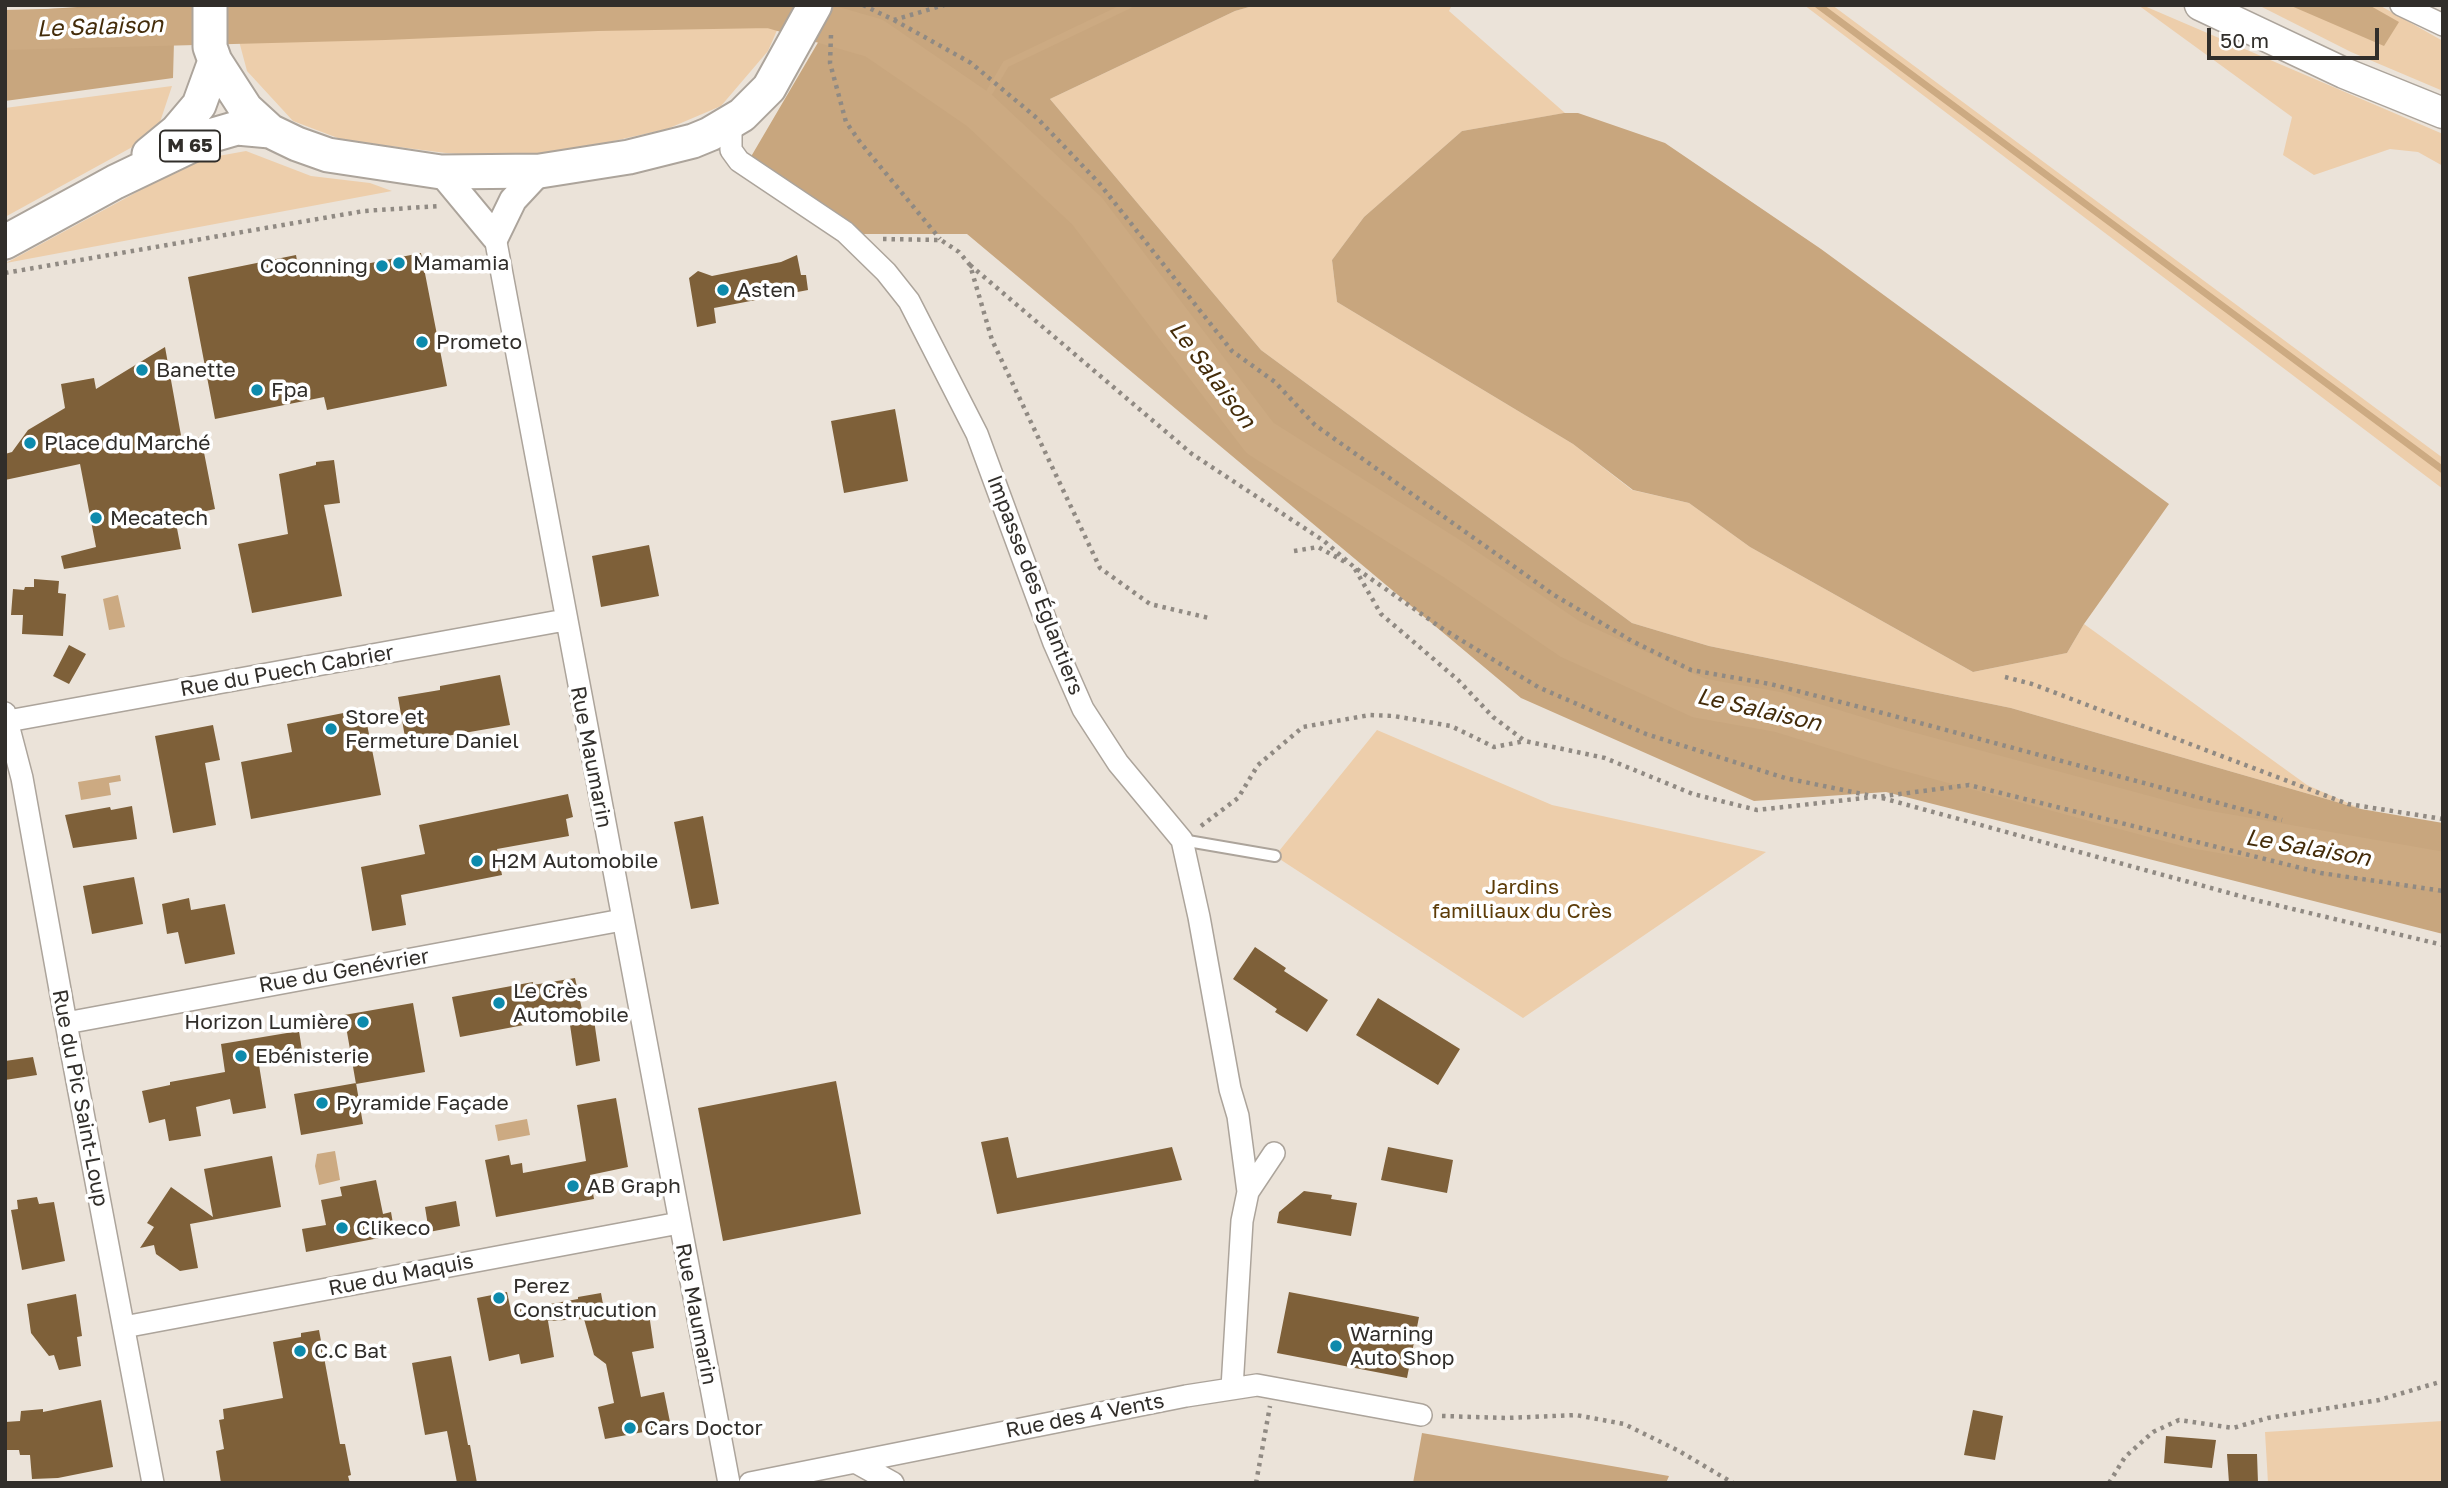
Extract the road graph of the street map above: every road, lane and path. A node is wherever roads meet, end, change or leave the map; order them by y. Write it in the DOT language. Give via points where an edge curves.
graph roads {
  1 [pos="210,5"];
  2 [pos="863,5"];
  3 [pos="944,5"];
  4 [pos="2200,5"];
  5 [pos="2401,5"];
  6 [pos="823,15"];
  7 [pos="894,20"];
  8 [pos="2443,25"];
  9 [pos="212,54"];
  10 [pos="2443,113"];
  11 [pos="727,126"];
  12 [pos="270,131"];
  13 [pos="540,171"];
  14 [pos="441,172"];
  15 [pos="115,182"];
  16 [pos="468,205"];
  17 [pos="845,232"];
  18 [pos="495,237"];
  19 [pos="941,240"];
  20 [pos="5,242"];
  21 [pos="971,265"];
  22 [pos="5,272"];
  23 [pos="1294,551"];
  24 [pos="1353,567"];
  25 [pos="1209,618"];
  26 [pos="565,620"];
  27 [pos="2005,677"];
  28 [pos="6,717"];
  29 [pos="1525,741"];
  30 [pos="1877,797"];
  31 [pos="2443,819"];
  32 [pos="2282,820"];
  33 [pos="1182,841"];
  34 [pos="1275,856"];
  35 [pos="2443,891"];
  36 [pos="622,920"];
  37 [pos="2443,945"];
  38 [pos="66,1023"];
  39 [pos="1274,1153"];
  40 [pos="1248,1192"];
  41 [pos="679,1223"];
  42 [pos="124,1327"];
  43 [pos="2443,1381"];
  44 [pos="1232,1388"];
  45 [pos="1273,1388"];
  46 [pos="1421,1415"];
  47 [pos="857,1463"];
  48 [pos="153,1483"];
  49 [pos="729,1483"];
  50 [pos="750,1483"];
  51 [pos="893,1483"];
  52 [pos="1256,1483"];
  53 [pos="1733,1483"];
  54 [pos="2109,1483"];
  1 -- 9 [label="main road"];
  2 -- 7 [label="path"];
  3 -- 7 [label="path"];
  4 -- 10 [label="main road" via="2344,73"];
  5 -- 8 [label="street"];
  6 -- 11 [label="main road" via="758,100"];
  6 -- 19 [label="path" via="846,122"];
  7 -- 32 [label="path" via="971,63 1038,119 1099,183 1232,351 1275,382 1315,425 1554,595 1632,641 1691,670 1850,704"];
  9 -- 12 [label="main road" via="246,109"];
  9 -- 15 [label="main road, M 65" via="199,105 177,131"];
  11 -- 13 [label="main road" via="693,141 629,157"];
  11 -- 17 [label="street, Impasse des Églantiers" via="731,150 739,161"];
  12 -- 14 [label="main road" via="328,155"];
  12 -- 15 [label="main road, M 65" via="237,128 213,135"];
  13 -- 14 [label="main road"];
  13 -- 18 [label="street" via="513,200"];
  14 -- 16 [label="street"];
  15 -- 20 [label="main road, M 65"];
  16 -- 18 [label="street"];
  16 -- 22 [label="path" via="364,211"];
  17 -- 19 [label="path" via="873,238"];
  17 -- 33 [label="street, Impasse des Églantiers" via="909,301 977,434 1083,709 1118,763"];
  18 -- 26 [label="street, Rue Maumarin"];
  19 -- 21 [label="path"];
  21 -- 24 [label="path" via="1192,454 1324,541"];
  21 -- 25 [label="path" via="992,340 1100,568 1150,604"];
  23 -- 24 [label="path" via="1318,547"];
  24 -- 29 [label="path" via="1381,614"];
  24 -- 30 [label="path" via="1538,687 1646,734 1785,778"];
  26 -- 28 [label="street, Rue du Puech Cabrier"];
  26 -- 36 [label="street, Rue Maumarin"];
  27 -- 31 [label="path" via="2348,804"];
  28 -- 38 [label="street, Rue du Pic Saint-Loup" via="22,778"];
  29 -- 30 [label="path" via="1605,758 1693,794 1756,810"];
  29 -- 33 [label="path" via="1493,747 1451,726 1394,716 1370,715 1303,727 1258,765 1238,798"];
  30 -- 35 [label="path" via="1969,785 2321,873"];
  30 -- 37 [label="path" via="2251,899"];
  33 -- 34 [label="lane"];
  33 -- 40 [label="street, Impasse des Églantiers" via="1238,1116"];
  36 -- 38 [label="street, Rue du Genévrier"];
  36 -- 41 [label="street, Rue Maumarin"];
  38 -- 42 [label="street, Rue du Pic Saint-Loup"];
  39 -- 40 [label="street, Impasse des Églantiers"];
  40 -- 44 [label="street, Impasse des Églantiers" via="1242,1221"];
  41 -- 42 [label="street, Rue du Maquis"];
  41 -- 49 [label="street, Rue Maumarin"];
  42 -- 48 [label="street, Rue du Pic Saint-Loup"];
  43 -- 54 [label="path" via="2379,1400 2233,1428 2179,1420 2153,1432 2125,1457"];
  44 -- 45 [label="street, Rue des 4 Vents"];
  44 -- 47 [label="street, Rue des 4 Vents"];
  45 -- 46 [label="street, Rue des 4 Vents"];
  45 -- 52 [label="path"];
  46 -- 53 [label="path" via="1576,1415 1624,1424"];
  47 -- 50 [label="street, Rue des 4 Vents"];
  47 -- 51 [label="street"];
}
